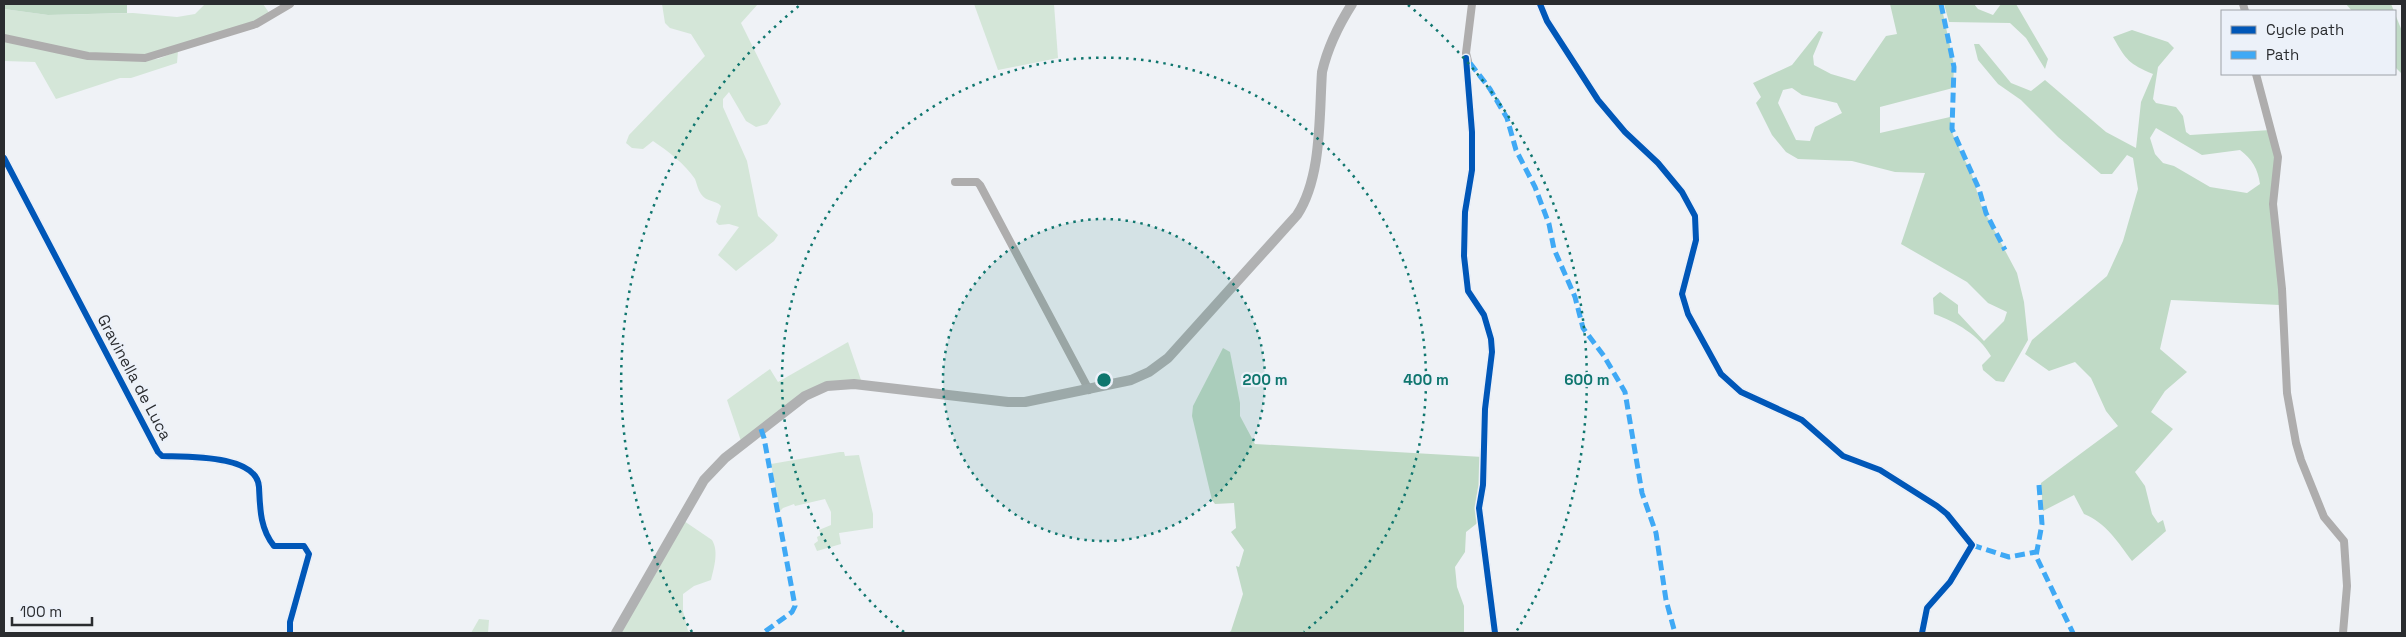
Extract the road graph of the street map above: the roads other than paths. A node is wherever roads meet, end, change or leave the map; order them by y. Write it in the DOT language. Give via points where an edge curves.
graph roads {
  1 [pos="290,4"];
  2 [pos="1352,4"];
  3 [pos="1472,4"];
  4 [pos="1540,4"];
  5 [pos="4,38"];
  6 [pos="2256,75"];
  7 [pos="4,158"];
  8 [pos="955,182"];
  9 [pos="1089,390"];
  10 [pos="290,633"];
  11 [pos="616,633"];
  12 [pos="1496,633"];
  13 [pos="1922,633"];
  14 [pos="2343,633"];
  1 -- 5 [label="street" via="256,24 145,58 88,56"];
  2 -- 9 [label="main road" via="1334,35 1322,72 1314,169 1308,197 1301,209 1168,358 1136,379"];
  3 -- 12 [label="street" via="1468,60 1472,170 1465,212 1464,256 1468,290 1484,315 1491,340 1479,508"];
  4 -- 13 [label="street" via="1546,21 1598,100 1625,132 1658,163 1682,192 1695,216 1696,240 1682,294 1688,314 1721,374 1741,392 1802,420 1843,456 1880,470 1937,506 1972,545 1950,582 1928,608"];
  6 -- 14 [label="street" via="2278,157 2273,204 2282,289 2287,393 2301,460 2324,517 2344,542 2347,586"];
  7 -- 10 [label="street, Gravinella de Luca" via="158,452 162,456 222,459 253,474 259,484 260,510 267,537 274,546 304,546 309,554 290,622"];
  8 -- 9 [label="street" via="977,182 980,185"];
  9 -- 11 [label="main road" via="1016,403 840,383 815,390 713,468"];
}
